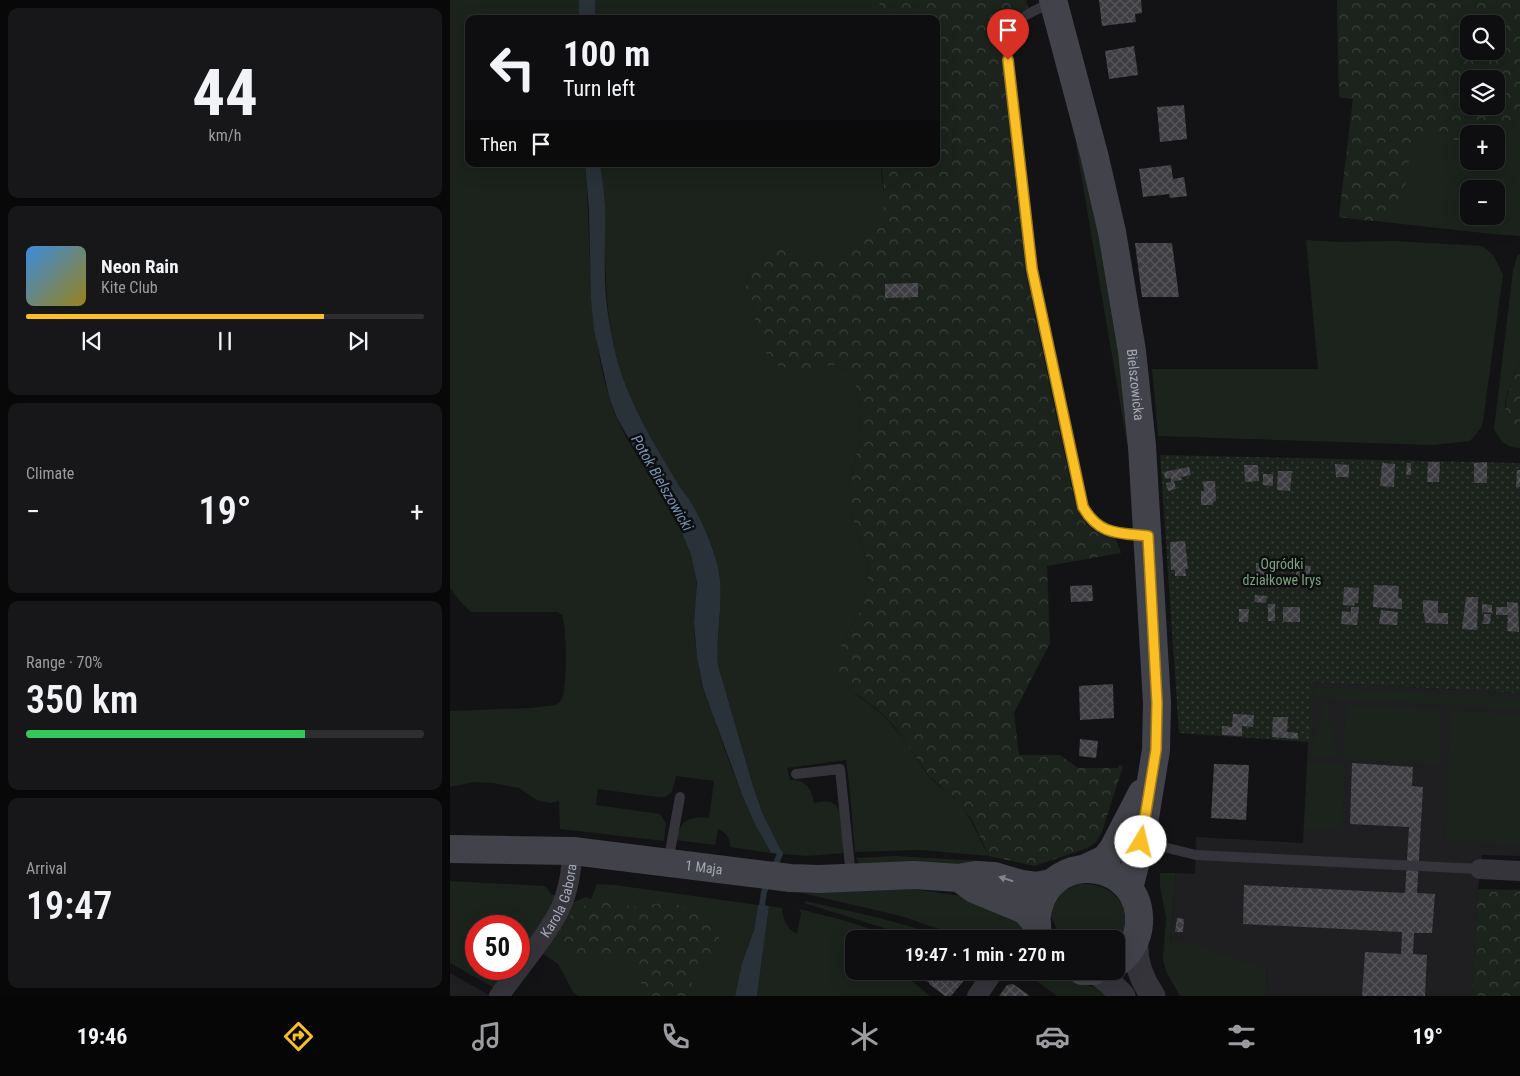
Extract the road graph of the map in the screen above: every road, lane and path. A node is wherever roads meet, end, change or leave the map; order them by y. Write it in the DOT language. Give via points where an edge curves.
graph roads {
  1 [pos="1054,1"];
  2 [pos="1148,536"];
  3 [pos="796,774"];
  4 [pos="1150,776"];
  5 [pos="680,797"];
  6 [pos="1141,842"];
  7 [pos="450,849"];
  8 [pos="573,851"];
  9 [pos="668,862"];
  10 [pos="1086,868"];
  11 [pos="1480,869"];
  12 [pos="1520,871"];
  13 [pos="851,877"];
  14 [pos="959,878"];
  15 [pos="1052,882"];
  16 [pos="1129,888"];
  17 [pos="1037,930"];
  18 [pos="1038,930"];
  19 [pos="1136,939"];
  20 [pos="1125,955"];
  21 [pos="988,980"];
  22 [pos="1107,980"];
  23 [pos="499,996"];
  24 [pos="977,996"];
  25 [pos="1123,996"];
  26 [pos="1153,996"];
  1 -- 2 [label="main road, Bielszowicka" via="1112,232 1132,351"];
  1 -- 2 [label="lane" via="1023,16 1008,34 1006,45 1032,269 1083,507 1088,517 1102,528"];
  2 -- 4 [label="main road, Bielszowicka" via="1157,703 1156,750"];
  3 -- 13 [label="lane" via="840,769"];
  4 -- 6 [label="main road, Bielszowicka"];
  4 -- 10 [label="main road, Bielszowicka" via="1113,849"];
  5 -- 9 [label="lane"];
  6 -- 11 [label="lane" via="1196,855"];
  6 -- 16 [label="main road, Bielszowicka"];
  7 -- 8 [label="main road, 1 Maja"];
  8 -- 9 [label="main road, 1 Maja"];
  8 -- 23 [label="street, Karola Gabora" via="569,884 561,908"];
  9 -- 13 [label="main road, 1 Maja" via="790,878"];
  10 -- 15 [label="main road, Bielszowicka" via="1068,872"];
  10 -- 16 [label="main road" via="1110,873"];
  11 -- 12 [label="street"];
  13 -- 14 [label="main road, 1 Maja" via="914,875"];
  15 -- 14 [label="main road, 1 Maja, one-way" via="1036,886 994,876"];
  14 -- 17 [label="main road, 1 Maja" via="974,889 1025,910"];
  15 -- 18 [label="main road" via="1040,901"];
  16 -- 19 [label="main road" via="1139,912"];
  19 -- 20 [label="main road"];
  19 -- 26 [label="street" via="1137,965"];
  21 -- 24 [label="street"];
  22 -- 25 [label="street"];
}
